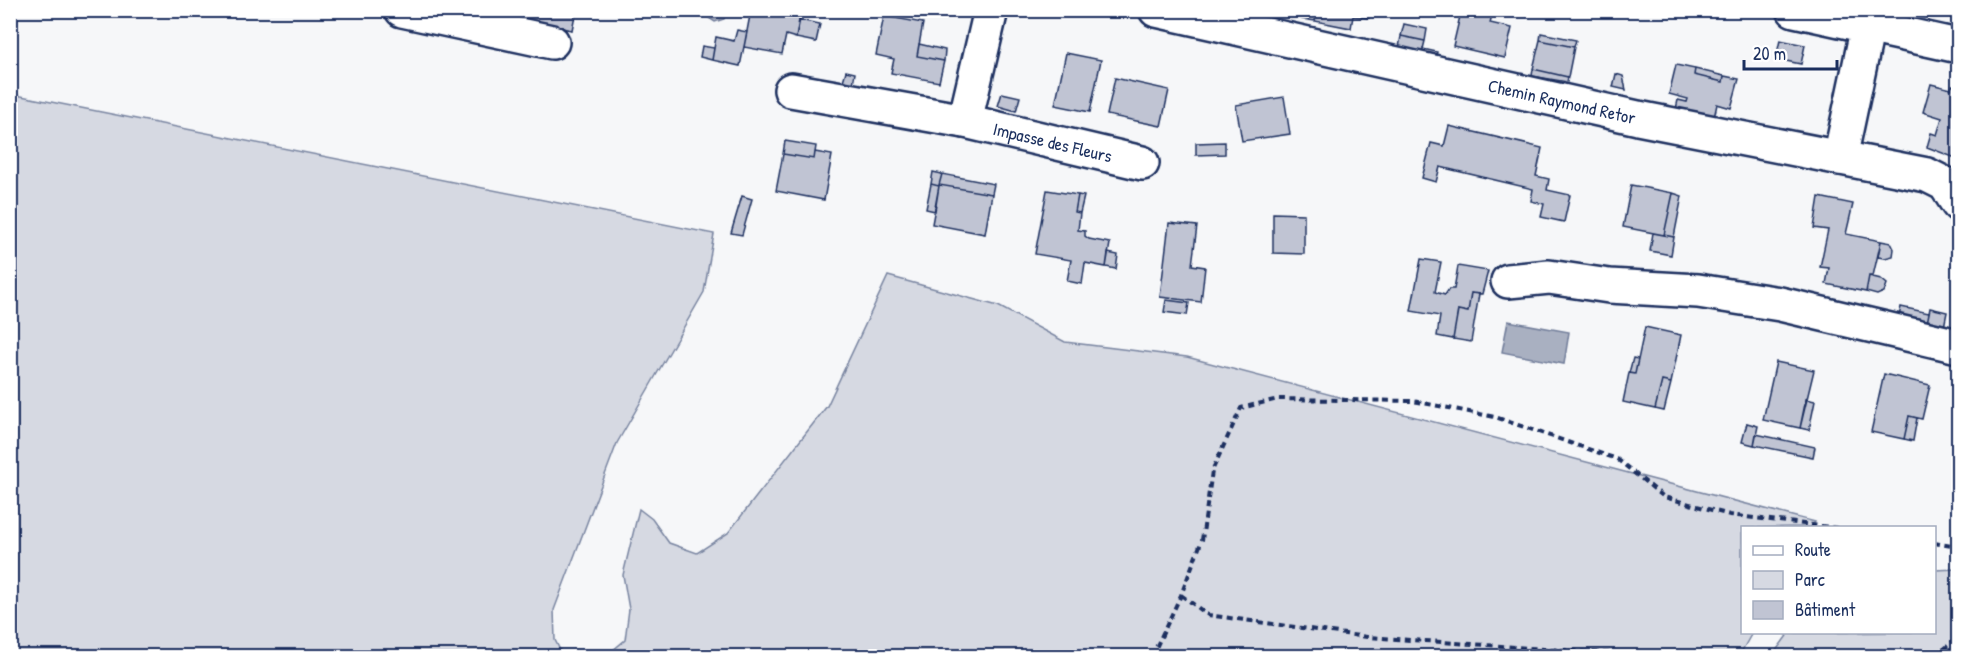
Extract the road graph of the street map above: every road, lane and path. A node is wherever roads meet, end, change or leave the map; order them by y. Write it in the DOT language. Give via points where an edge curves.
graph roads {
  1 [pos="402,10"];
  2 [pos="990,10"];
  3 [pos="1156,10"];
  4 [pos="1794,10"];
  5 [pos="1868,26"];
  6 [pos="552,42"];
  7 [pos="1959,46"];
  8 [pos="791,90"];
  9 [pos="965,121"];
  10 [pos="1840,158"];
  11 [pos="1142,164"];
  12 [pos="1959,204"];
  13 [pos="1508,281"];
  14 [pos="1959,346"];
  15 [pos="1821,526"];
  16 [pos="1936,543"];
  17 [pos="1959,547"];
  18 [pos="1181,595"];
  19 [pos="1959,638"];
  20 [pos="1152,657"];
  21 [pos="1649,657"];
  22 [pos="1935,657"];
  1 -- 6 [label="street"];
  2 -- 9 [label="street"];
  3 -- 10 [label="street, Chemin Raymond Retor" via="1638,118"];
  4 -- 5 [label="street"];
  5 -- 7 [label="street"];
  5 -- 10 [label="street"];
  8 -- 9 [label="street, Impasse des Fleurs"];
  9 -- 11 [label="street, Impasse des Fleurs"];
  10 -- 12 [label="street, Chemin Raymond Retor" via="1927,175 1945,184"];
  13 -- 14 [label="street" via="1550,277 1609,286 1698,291 1780,304"];
  15 -- 18 [label="path" via="1730,515 1664,497 1617,459 1496,417 1413,401 1278,399 1240,408 1212,471 1202,540"];
  16 -- 17 [label="path"];
  18 -- 20 [label="path"];
  18 -- 21 [label="path" via="1208,615 1367,637"];
  19 -- 22 [label="path"];
}
